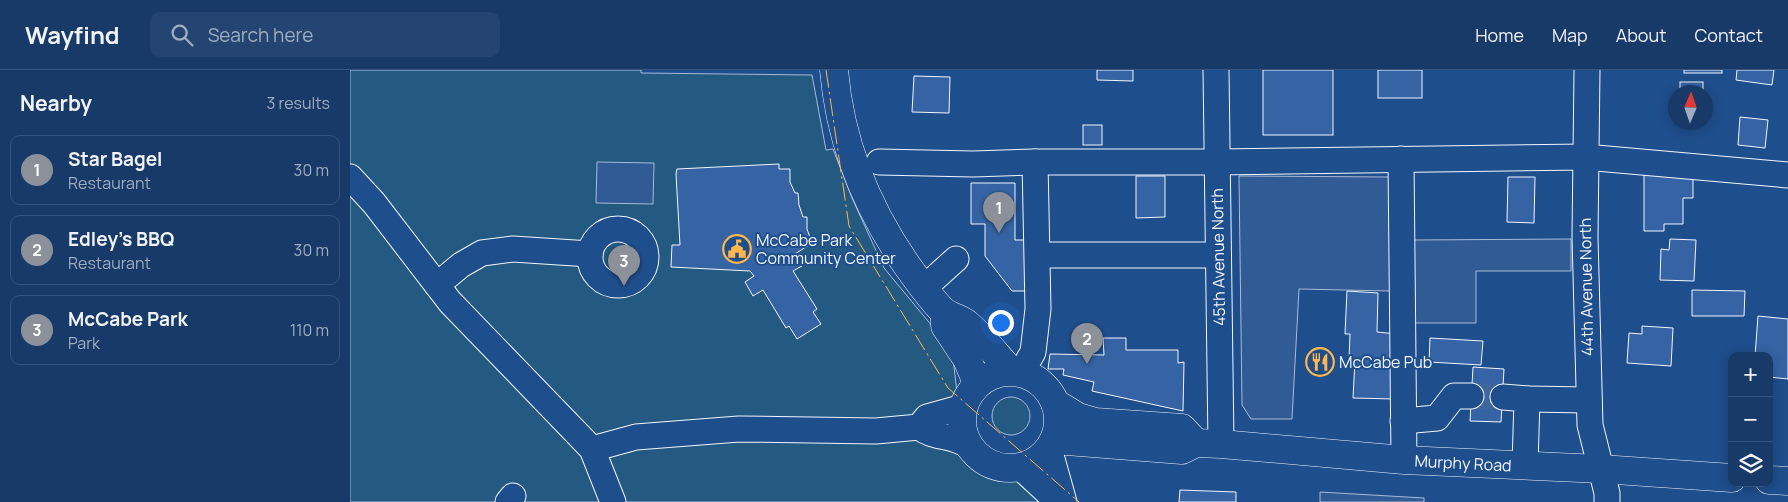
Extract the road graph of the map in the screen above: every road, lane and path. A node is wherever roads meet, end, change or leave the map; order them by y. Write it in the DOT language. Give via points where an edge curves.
graph roads {
  1 [pos="834,70"];
  2 [pos="1216,70"];
  3 [pos="1587,70"];
  4 [pos="1585,156"];
  5 [pos="1400,159"];
  6 [pos="879,162"];
  7 [pos="1035,162"];
  8 [pos="1217,162"];
  9 [pos="1788,175"];
  10 [pos="350,177"];
  11 [pos="590,254"];
  12 [pos="1038,254"];
  13 [pos="1218,255"];
  14 [pos="956,259"];
  15 [pos="437,285"];
  16 [pos="924,288"];
  17 [pos="945,313"];
  18 [pos="1016,372"];
  19 [pos="1472,396"];
  20 [pos="1503,397"];
  21 [pos="968,398"];
  22 [pos="1527,399"];
  23 [pos="1589,400"];
  24 [pos="1055,403"];
  25 [pos="1403,422"];
  26 [pos="919,427"];
  27 [pos="1051,444"];
  28 [pos="1208,444"];
  29 [pos="969,446"];
  30 [pos="592,449"];
  31 [pos="1404,460"];
  32 [pos="1525,465"];
  33 [pos="1020,467"];
  34 [pos="1601,469"];
  35 [pos="1728,478"];
  36 [pos="1773,480"];
  37 [pos="1788,481"];
  38 [pos="613,502"];
  39 [pos="1058,502"];
  40 [pos="1064,502"];
  41 [pos="1607,502"];
  1 -- 16 [label="main road" via="843,131 865,192 889,238"];
  2 -- 8 [label="street, 45th Avenue North"];
  3 -- 4 [label="street, 44th Avenue North"];
  4 -- 5 [label="street"];
  4 -- 9 [label="street"];
  4 -- 23 [label="street, 44th Avenue North"];
  5 -- 8 [label="street"];
  5 -- 25 [label="street"];
  6 -- 7 [label="street"];
  7 -- 8 [label="street"];
  7 -- 12 [label="street"];
  8 -- 13 [label="street, 45th Avenue North"];
  10 -- 15 [label="street"];
  11 -- 15 [label="street" via="513,249 482,253"];
  12 -- 13 [label="street"];
  12 -- 18 [label="street" via="1035,341 1029,361"];
  13 -- 28 [label="street, 45th Avenue North"];
  14 -- 16 [label="street"];
  15 -- 30 [label="street"];
  16 -- 17 [label="main road"];
  17 -- 18 [label="main road" via="966,323"];
  17 -- 21 [label="main road" via="945,326 967,359 974,378"];
  18 -- 21 [label="main road" via="991,375 978,384"];
  18 -- 24 [label="main road" via="1034,378 1045,387"];
  19 -- 25 [label="street" via="1454,396 1437,418"];
  20 -- 22 [label="street"];
  21 -- 26 [label="street" via="927,417"];
  21 -- 29 [label="main road" via="961,427"];
  22 -- 23 [label="street"];
  22 -- 32 [label="street"];
  23 -- 34 [label="street, 44th Avenue North" via="1590,425"];
  24 -- 27 [label="main road" via="1058,427"];
  24 -- 28 [label="main road" via="1078,418 1095,422 1182,428"];
  25 -- 31 [label="street"];
  26 -- 29 [label="street" via="928,434 950,437"];
  26 -- 30 [label="street" via="876,431 739,430 636,437"];
  27 -- 28 [label="main road, Murphy Road" via="1182,450"];
  27 -- 33 [label="main road" via="1035,462"];
  27 -- 40 [label="street"];
  28 -- 31 [label="main road, Murphy Road"];
  29 -- 33 [label="main road" via="988,464"];
  30 -- 38 [label="street"];
  31 -- 32 [label="main road, Murphy Road"];
  32 -- 34 [label="main road, Murphy Road"];
  33 -- 39 [label="street"];
  34 -- 35 [label="main road, Murphy Road"];
  34 -- 41 [label="street, 44th Avenue North"];
  36 -- 37 [label="main road"];
}
